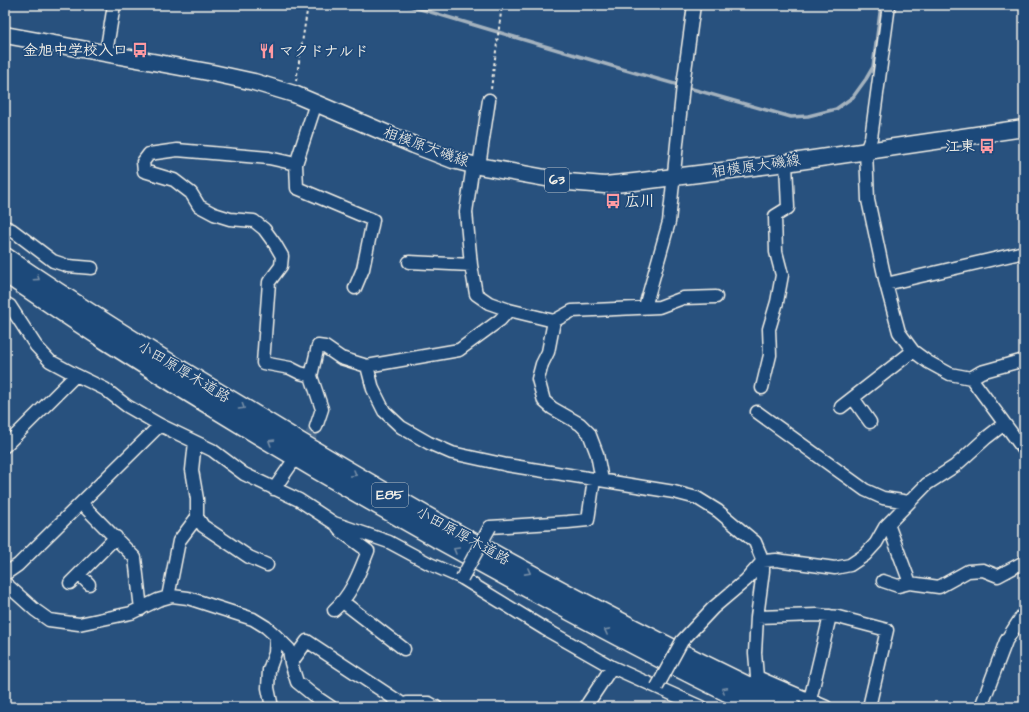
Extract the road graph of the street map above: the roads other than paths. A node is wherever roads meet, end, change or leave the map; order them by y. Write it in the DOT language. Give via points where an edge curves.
graph roads {
  1 [pos="114,5"];
  2 [pos="694,5"];
  3 [pos="889,5"];
  4 [pos="5,34"];
  5 [pos="106,53"];
  6 [pos="489,100"];
  7 [pos="316,102"];
  8 [pos="1024,128"];
  9 [pos="866,151"];
  10 [pos="786,163"];
  11 [pos="296,164"];
  12 [pos="476,166"];
  13 [pos="673,178"];
  14 [pos="5,227"];
  15 [pos="1024,252"];
  16 [pos="5,256"];
  17 [pos="409,262"];
  18 [pos="471,265"];
  19 [pos="92,268"];
  20 [pos="5,273"];
  21 [pos="886,284"];
  22 [pos="355,288"];
  23 [pos="716,297"];
  24 [pos="5,303"];
  25 [pos="645,307"];
  26 [pos="509,310"];
  27 [pos="554,321"];
  28 [pos="913,351"];
  29 [pos="1024,360"];
  30 [pos="367,366"];
  31 [pos="76,375"];
  32 [pos="311,376"];
  33 [pos="971,378"];
  34 [pos="762,388"];
  35 [pos="853,398"];
  36 [pos="842,407"];
  37 [pos="757,412"];
  38 [pos="870,422"];
  39 [pos="1004,424"];
  40 [pos="160,425"];
  41 [pos="316,427"];
  42 [pos="195,442"];
  43 [pos="5,446"];
  44 [pos="1024,450"];
  45 [pos="292,463"];
  46 [pos="598,479"];
  47 [pos="274,489"];
  48 [pos="909,502"];
  49 [pos="81,503"];
  50 [pos="196,517"];
  51 [pos="334,523"];
  52 [pos="888,524"];
  53 [pos="116,537"];
  54 [pos="764,561"];
  55 [pos="1024,562"];
  56 [pos="267,565"];
  57 [pos="5,574"];
  58 [pos="79,574"];
  59 [pos="462,578"];
  60 [pos="883,581"];
  61 [pos="5,583"];
  62 [pos="70,583"];
  63 [pos="910,583"];
  64 [pos="89,584"];
  65 [pos="168,597"];
  66 [pos="141,609"];
  67 [pos="1024,613"];
  68 [pos="830,616"];
  69 [pos="757,617"];
  70 [pos="276,636"];
  71 [pos="404,649"];
  72 [pos="291,662"];
  73 [pos="612,667"];
  74 [pos="656,687"];
  75 [pos="810,700"];
  76 [pos="402,706"];
  77 [pos="272,707"];
  78 [pos="331,707"];
  79 [pos="436,707"];
  80 [pos="586,707"];
  81 [pos="701,707"];
  82 [pos="758,707"];
  83 [pos="791,707"];
  84 [pos="826,707"];
  85 [pos="869,707"];
  86 [pos="981,707"];
  1 -- 5 [label="street"];
  2 -- 13 [label="street"];
  3 -- 9 [label="street" via="871,138"];
  4 -- 5 [label="main road, 相模原大磯線 / 63"];
  5 -- 7 [label="main road, 相模原大磯線 / 63" via="254,82"];
  6 -- 12 [label="street"];
  7 -- 11 [label="street"];
  7 -- 12 [label="main road, 相模原大磯線 / 63" via="414,145"];
  8 -- 9 [label="main road, 相模原大磯線 / 63"];
  9 -- 10 [label="main road, 相模原大磯線 / 63"];
  9 -- 21 [label="street" via="868,200"];
  10 -- 13 [label="main road, 相模原大磯線 / 63"];
  10 -- 34 [label="street" via="788,208 775,216 776,252 782,275 769,329 770,355"];
  11 -- 22 [label="street" via="298,188 373,220 363,269"];
  11 -- 32 [label="street" via="269,158 177,150 148,154 143,162 144,171 174,180 191,193 199,206 214,214 230,219 254,221 275,244 282,256 281,266 269,282 263,363 290,368"];
  12 -- 13 [label="main road, 相模原大磯線 / 63" via="568,182 605,185"];
  12 -- 18 [label="street" via="466,212"];
  13 -- 25 [label="street" via="669,222"];
  14 -- 19 [label="street" via="53,261 68,266"];
  15 -- 21 [label="street"];
  16 -- 83 [label="highway, 小田原厚木道路 / E85, one-way" via="114,329 286,434 466,539 621,623"];
  17 -- 18 [label="street"];
  18 -- 26 [label="street" via="476,294 489,303"];
  82 -- 20 [label="highway, 小田原厚木道路 / E85, one-way" via="615,635 460,552 276,446 106,341"];
  21 -- 28 [label="street" via="899,332"];
  23 -- 25 [label="street" via="683,298 659,307"];
  24 -- 31 [label="street" via="10,306 45,356"];
  25 -- 27 [label="street" via="572,310"];
  26 -- 27 [label="street"];
  26 -- 30 [label="street" via="500,320 459,350"];
  27 -- 46 [label="street" via="548,352 538,379 544,401 580,424 589,433 597,454"];
  28 -- 33 [label="street" via="950,374"];
  28 -- 35 [label="street"];
  29 -- 33 [label="street" via="981,372"];
  30 -- 32 [label="street" via="341,358 325,347 318,346"];
  30 -- 46 [label="street" via="373,389 384,411 401,427 429,442 452,453 507,465"];
  31 -- 40 [label="street" via="105,389 127,406"];
  31 -- 43 [label="street"];
  32 -- 41 [label="street" via="322,409"];
  33 -- 39 [label="street"];
  35 -- 36 [label="street"];
  35 -- 38 [label="street"];
  37 -- 48 [label="street" via="865,490 883,498"];
  39 -- 44 [label="street"];
  39 -- 48 [label="street" via="955,466 927,484"];
  40 -- 42 [label="street"];
  40 -- 49 [label="street"];
  42 -- 47 [label="street" via="212,450 244,474"];
  42 -- 50 [label="street" via="192,470 197,499"];
  45 -- 47 [label="street"];
  46 -- 54 [label="street" via="697,498 718,511 755,542"];
  46 -- 59 [label="street, bridge" via="588,520 490,527"];
  47 -- 51 [label="street" via="299,500"];
  48 -- 52 [label="street"];
  49 -- 53 [label="street"];
  49 -- 57 [label="street" via="18,565"];
  50 -- 56 [label="street" via="203,526 249,557"];
  50 -- 65 [label="street" via="179,541"];
  51 -- 59 [label="street" via="389,542"];
  51 -- 71 [label="street" via="368,551 356,580 338,606"];
  52 -- 54 [label="street" via="865,555 850,565 835,568 776,560"];
  52 -- 63 [label="street"];
  53 -- 58 [label="street"];
  53 -- 66 [label="street" via="135,558"];
  54 -- 69 [label="street"];
  54 -- 74 [label="street, bridge" via="682,641"];
  55 -- 63 [label="street" via="998,576 983,570 968,571 939,587"];
  58 -- 62 [label="street"];
  58 -- 64 [label="street"];
  59 -- 73 [label="street"];
  60 -- 63 [label="street" via="898,586"];
  61 -- 66 [label="street" via="49,620 79,624"];
  65 -- 66 [label="street"];
  65 -- 70 [label="street" via="188,598 253,619"];
  67 -- 86 [label="street" via="1006,641"];
  68 -- 69 [label="street"];
  68 -- 75 [label="street"];
  68 -- 85 [label="street" via="887,630"];
  69 -- 75 [label="street" via="757,677"];
  70 -- 72 [label="street" via="289,649"];
  70 -- 77 [label="street" via="275,653 269,670 268,688"];
  72 -- 76 [label="street" via="307,641"];
  72 -- 78 [label="street" via="297,682"];
  73 -- 74 [label="street"];
  73 -- 80 [label="street"];
  74 -- 81 [label="street"];
  75 -- 84 [label="street"];
  76 -- 79 [label="street" via="407,703 429,703"];
}
